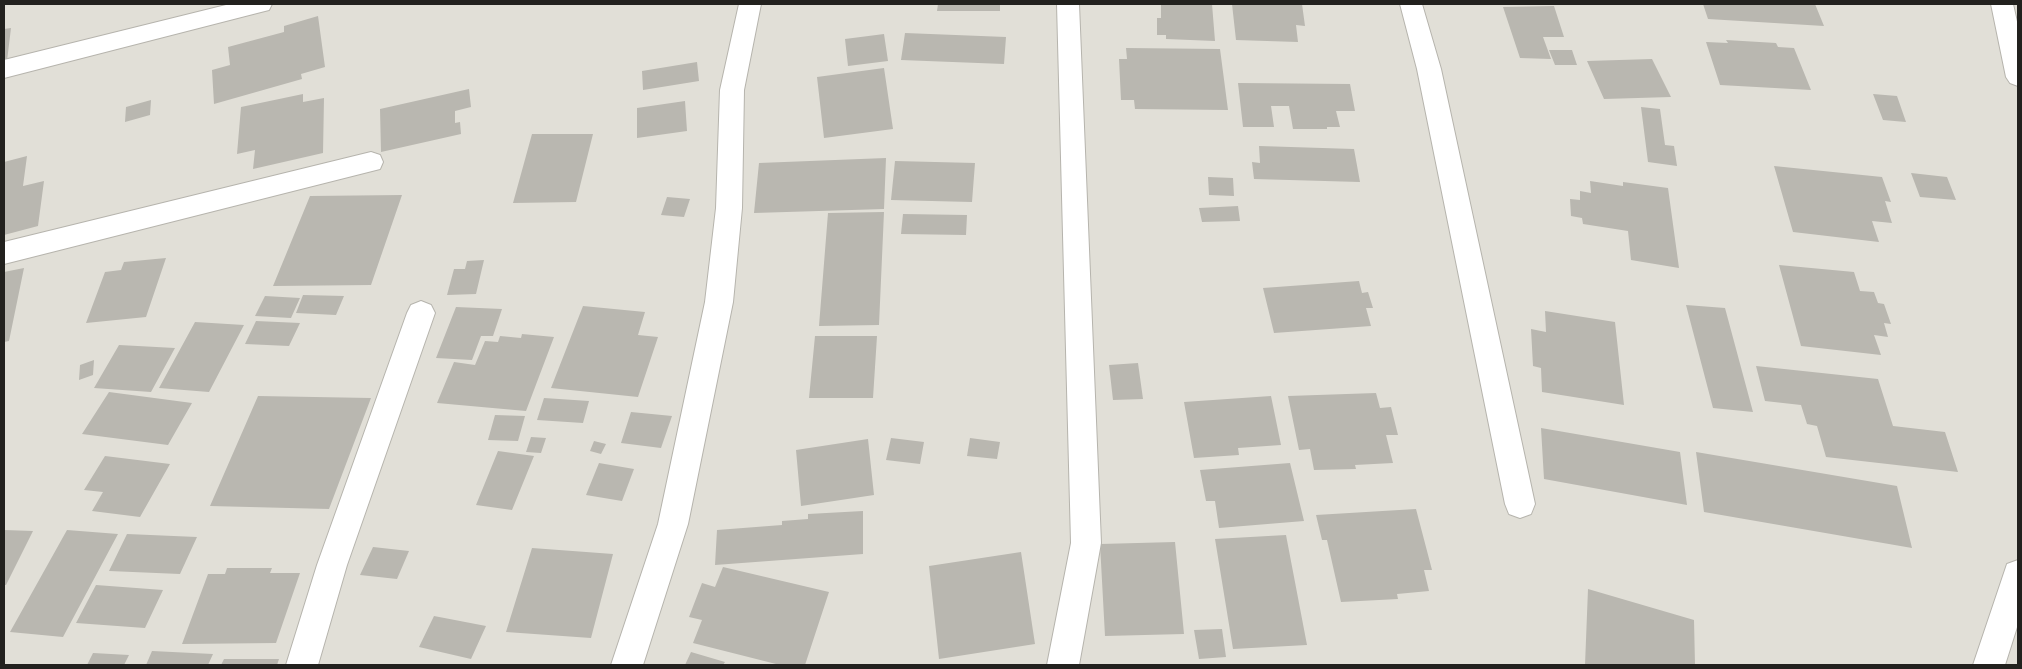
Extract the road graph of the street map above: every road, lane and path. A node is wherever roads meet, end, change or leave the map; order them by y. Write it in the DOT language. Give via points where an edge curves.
graph roads {
  1 [pos="261,4"];
  2 [pos="750,4"];
  3 [pos="1068,4"];
  4 [pos="1411,4"];
  5 [pos="2002,4"];
  6 [pos="4,69"];
  7 [pos="2018,77"];
  8 [pos="371,162"];
  9 [pos="4,252"];
  10 [pos="421,313"];
  11 [pos="1520,504"];
  12 [pos="2018,575"];
  13 [pos="302,665"];
  14 [pos="627,665"];
  15 [pos="1063,665"];
  16 [pos="1989,665"];
  1 -- 6 [label="street"];
  2 -- 14 [label="street" via="732,90 728,208 719,302 673,524"];
  3 -- 15 [label="street" via="1086,543"];
  4 -- 11 [label="street" via="1431,79"];
  5 -- 7 [label="street"];
  8 -- 9 [label="street"];
  10 -- 13 [label="street" via="332,564"];
  12 -- 16 [label="street"];
}
